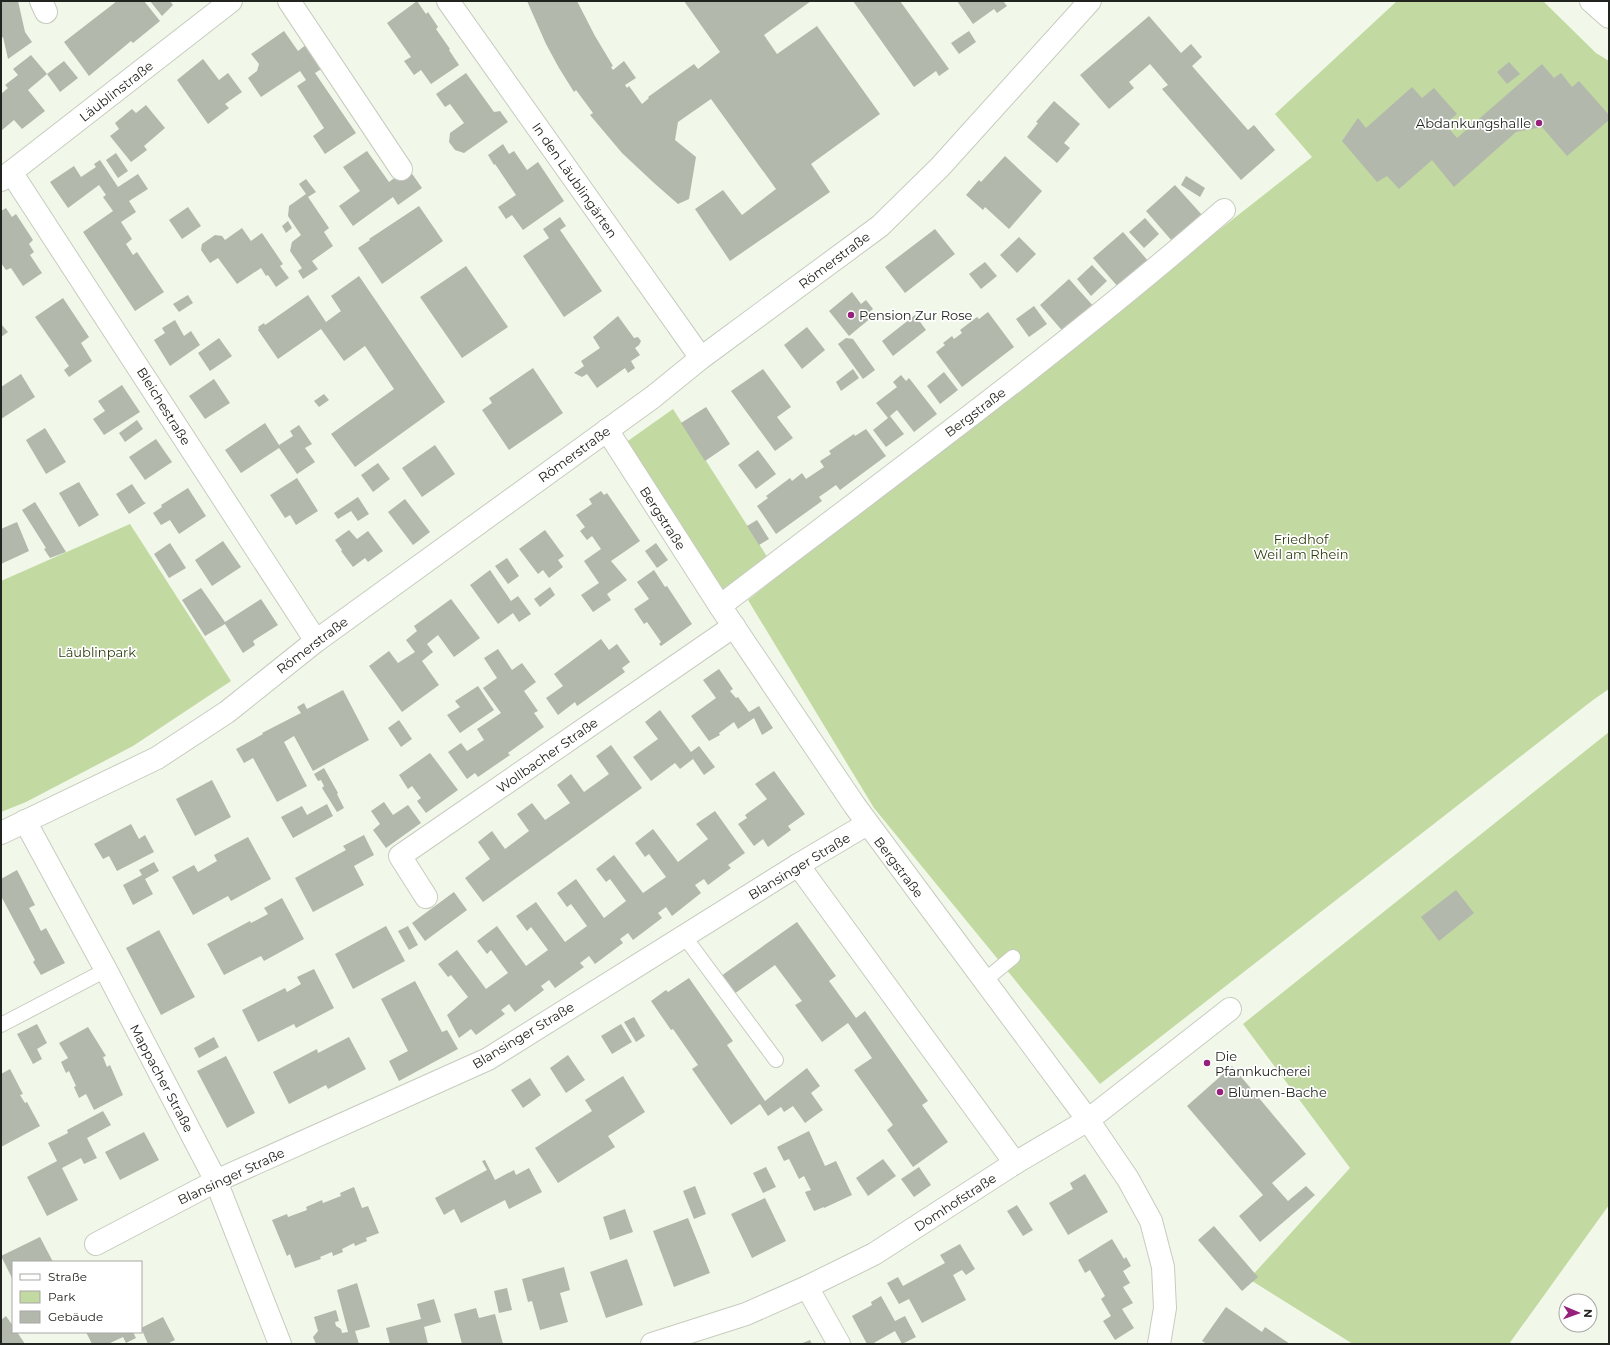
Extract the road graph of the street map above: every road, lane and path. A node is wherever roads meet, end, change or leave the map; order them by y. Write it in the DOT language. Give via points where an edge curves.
graph roads {
  1 [pos="231,1"];
  2 [pos="289,1"];
  3 [pos="448,1"];
  4 [pos="1090,1"];
  5 [pos="1592,1"];
  6 [pos="1609,17"];
  7 [pos="401,168"];
  8 [pos="6,176"];
  9 [pos="1224,210"];
  10 [pos="702,358"];
  11 [pos="607,430"];
  12 [pos="720,606"];
  13 [pos="734,626"];
  14 [pos="316,641"];
  15 [pos="25,821"];
  16 [pos="868,824"];
  17 [pos="1,833"];
  18 [pos="798,865"];
  19 [pos="426,897"];
  20 [pos="684,936"];
  21 [pos="1013,957"];
  22 [pos="106,970"];
  23 [pos="984,981"];
  24 [pos="1230,1009"];
  25 [pos="1,1025"];
  26 [pos="776,1060"];
  27 [pos="1088,1120"];
  28 [pos="1015,1163"];
  29 [pos="216,1181"];
  30 [pos="96,1244"];
  31 [pos="807,1287"];
  32 [pos="280,1344"];
  33 [pos="652,1344"];
  34 [pos="839,1344"];
  35 [pos="1159,1344"];
  1 -- 8 [label="street, Läublinstraße"];
  2 -- 7 [label="street"];
  3 -- 10 [label="street, In den Läublingärten"];
  4 -- 10 [label="street, Römerstraße" via="940,167 880,226"];
  5 -- 6 [label="street"];
  8 -- 14 [label="street, Bleichestraße"];
  9 -- 12 [label="street, Bergstraße" via="1065,343"];
  10 -- 11 [label="street, Römerstraße"];
  11 -- 12 [label="street, Bergstraße"];
  11 -- 14 [label="street, Römerstraße"];
  12 -- 13 [label="street, Bergstraße"];
  13 -- 16 [label="street, Bergstraße"];
  13 -- 19 [label="street, Wollbacher Straße" via="400,856"];
  14 -- 15 [label="street, Römerstraße" via="227,712 157,758"];
  15 -- 17 [label="street, Römerstraße"];
  15 -- 22 [label="street, Mappacher Straße"];
  16 -- 18 [label="street, Blansinger Straße"];
  16 -- 23 [label="street, Bergstraße"];
  18 -- 20 [label="street, Blansinger Straße"];
  18 -- 28 [label="street"];
  20 -- 26 [label="lane"];
  20 -- 29 [label="street, Blansinger Straße" via="488,1059"];
  21 -- 23 [label="lane"];
  22 -- 25 [label="lane"];
  22 -- 29 [label="street, Mappacher Straße"];
  23 -- 27 [label="street, Bergstraße"];
  24 -- 27 [label="street, Domhofstraße"];
  27 -- 28 [label="street, Domhofstraße"];
  27 -- 35 [label="street, Bergstraße" via="1128,1179 1151,1222 1163,1267 1165,1308"];
  28 -- 31 [label="street, Domhofstraße" via="874,1254"];
  29 -- 30 [label="street, Blansinger Straße"];
  29 -- 32 [label="street, Mappacher Straße"];
  31 -- 33 [label="street, Domhofstraße" via="746,1314"];
  31 -- 34 [label="street"];
}
